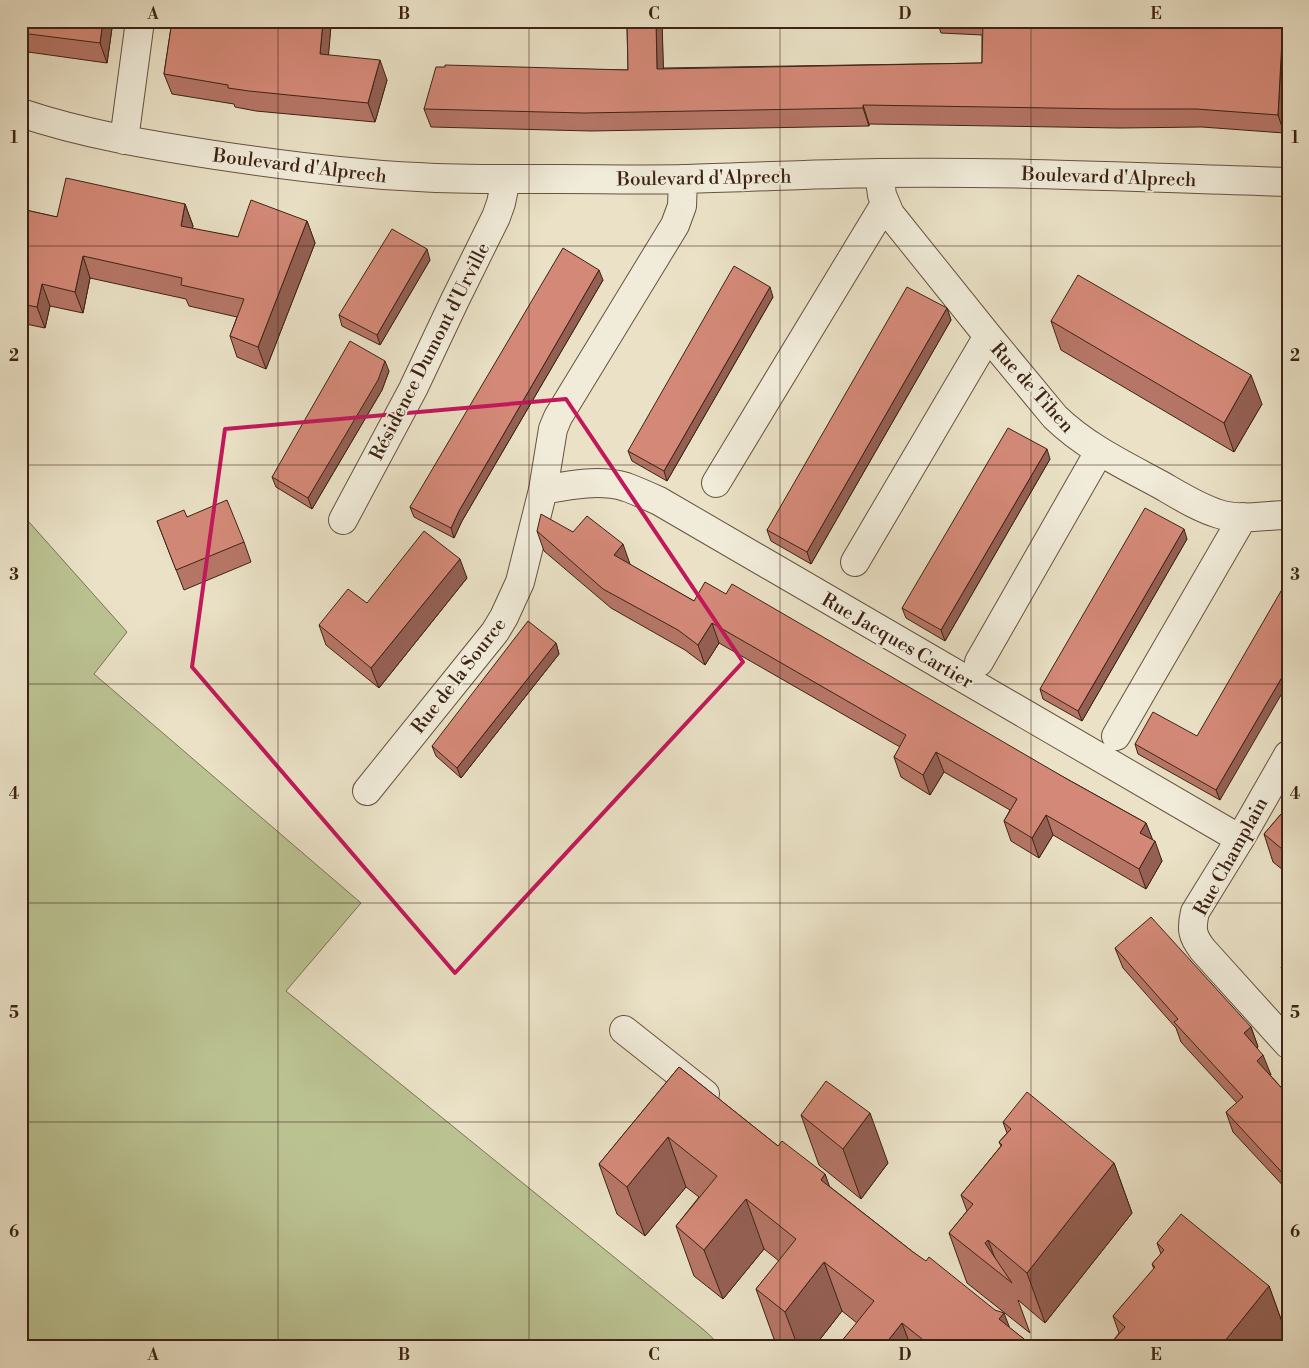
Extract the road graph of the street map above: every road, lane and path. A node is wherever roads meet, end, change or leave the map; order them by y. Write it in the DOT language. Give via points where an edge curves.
graph roads {
  1 [pos="140,21"];
  2 [pos="21,113"];
  3 [pos="124,140"];
  4 [pos="879,173"];
  5 [pos="506,179"];
  6 [pos="684,179"];
  7 [pos="1288,182"];
  8 [pos="885,204"];
  9 [pos="988,336"];
  10 [pos="1099,452"];
  11 [pos="716,483"];
  12 [pos="543,490"];
  13 [pos="1288,514"];
  14 [pos="1243,517"];
  15 [pos="343,520"];
  16 [pos="855,562"];
  17 [pos="979,662"];
  18 [pos="1116,736"];
  19 [pos="1288,755"];
  20 [pos="367,791"];
  21 [pos="1240,838"];
  22 [pos="624,1030"];
  23 [pos="1288,1044"];
  24 [pos="726,1111"];
  1 -- 3 [label="street"];
  2 -- 3 [label="street, Boulevard d'Alprech"];
  3 -- 5 [label="street, Boulevard d'Alprech" via="355,173"];
  4 -- 6 [label="street, Boulevard d'Alprech"];
  4 -- 7 [label="street, Boulevard d'Alprech" via="1045,174"];
  4 -- 8 [label="street, Rue de Tihen"];
  5 -- 6 [label="street, Boulevard d'Alprech"];
  5 -- 15 [label="street, Résidence Dumont d'Urville" via="496,217 413,389"];
  6 -- 12 [label="street" via="682,206 675,225 558,417"];
  8 -- 9 [label="street, Rue de Tihen"];
  8 -- 11 [label="street"];
  9 -- 10 [label="street, Rue de Tihen" via="1055,417"];
  9 -- 16 [label="street"];
  10 -- 14 [label="street, Rue de Tihen" via="1193,503 1220,514"];
  10 -- 17 [label="street"];
  12 -- 20 [label="street, Rue de la Source" via="520,582 504,617"];
  12 -- 21 [label="street, Rue Jacques Cartier" via="566,485 611,484 659,502"];
  13 -- 14 [label="street, Rue de Tihen"];
  14 -- 18 [label="street"];
  19 -- 21 [label="street, Rue Champlain"];
  21 -- 23 [label="street, Rue Champlain" via="1195,912 1192,933 1203,950"];
  22 -- 24 [label="street"];
}
